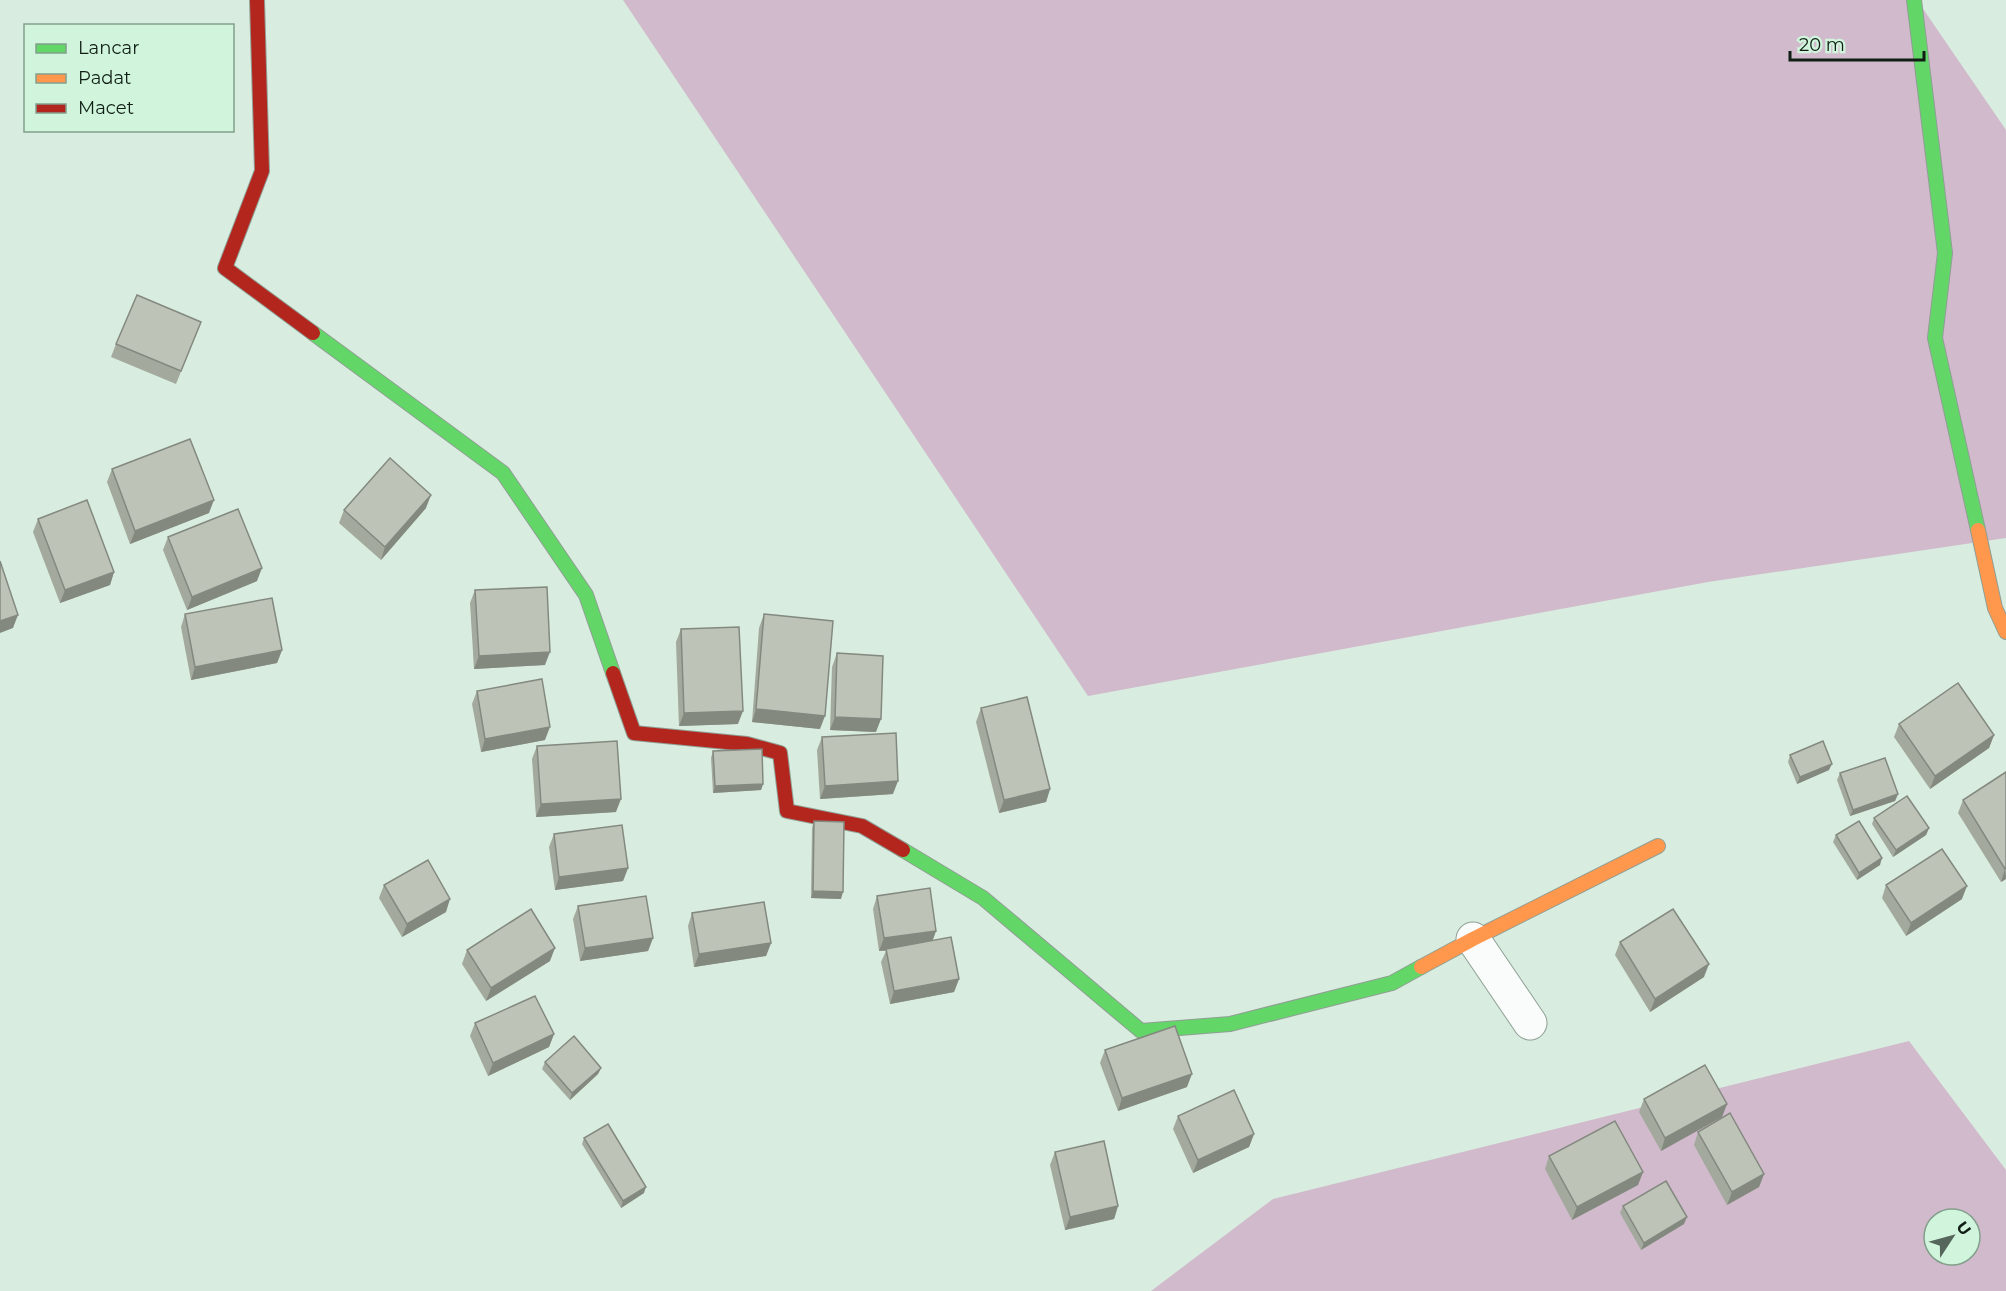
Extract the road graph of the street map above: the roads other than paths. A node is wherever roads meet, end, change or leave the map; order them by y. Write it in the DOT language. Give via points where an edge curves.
graph roads {
  1 [pos="257,0"];
  2 [pos="1914,0"];
  3 [pos="2006,633"];
  4 [pos="1658,846"];
  5 [pos="1473,939"];
  6 [pos="1530,1023"];
  1 -- 5 [label="street" via="262,171 225,268 503,473 586,595 634,733 747,744 780,753 787,811 862,826 983,898 1141,1031 1230,1024 1392,983"];
  2 -- 3 [label="street" via="1945,252 1935,338 1995,608"];
  4 -- 5 [label="street"];
  5 -- 6 [label="street"];
}
